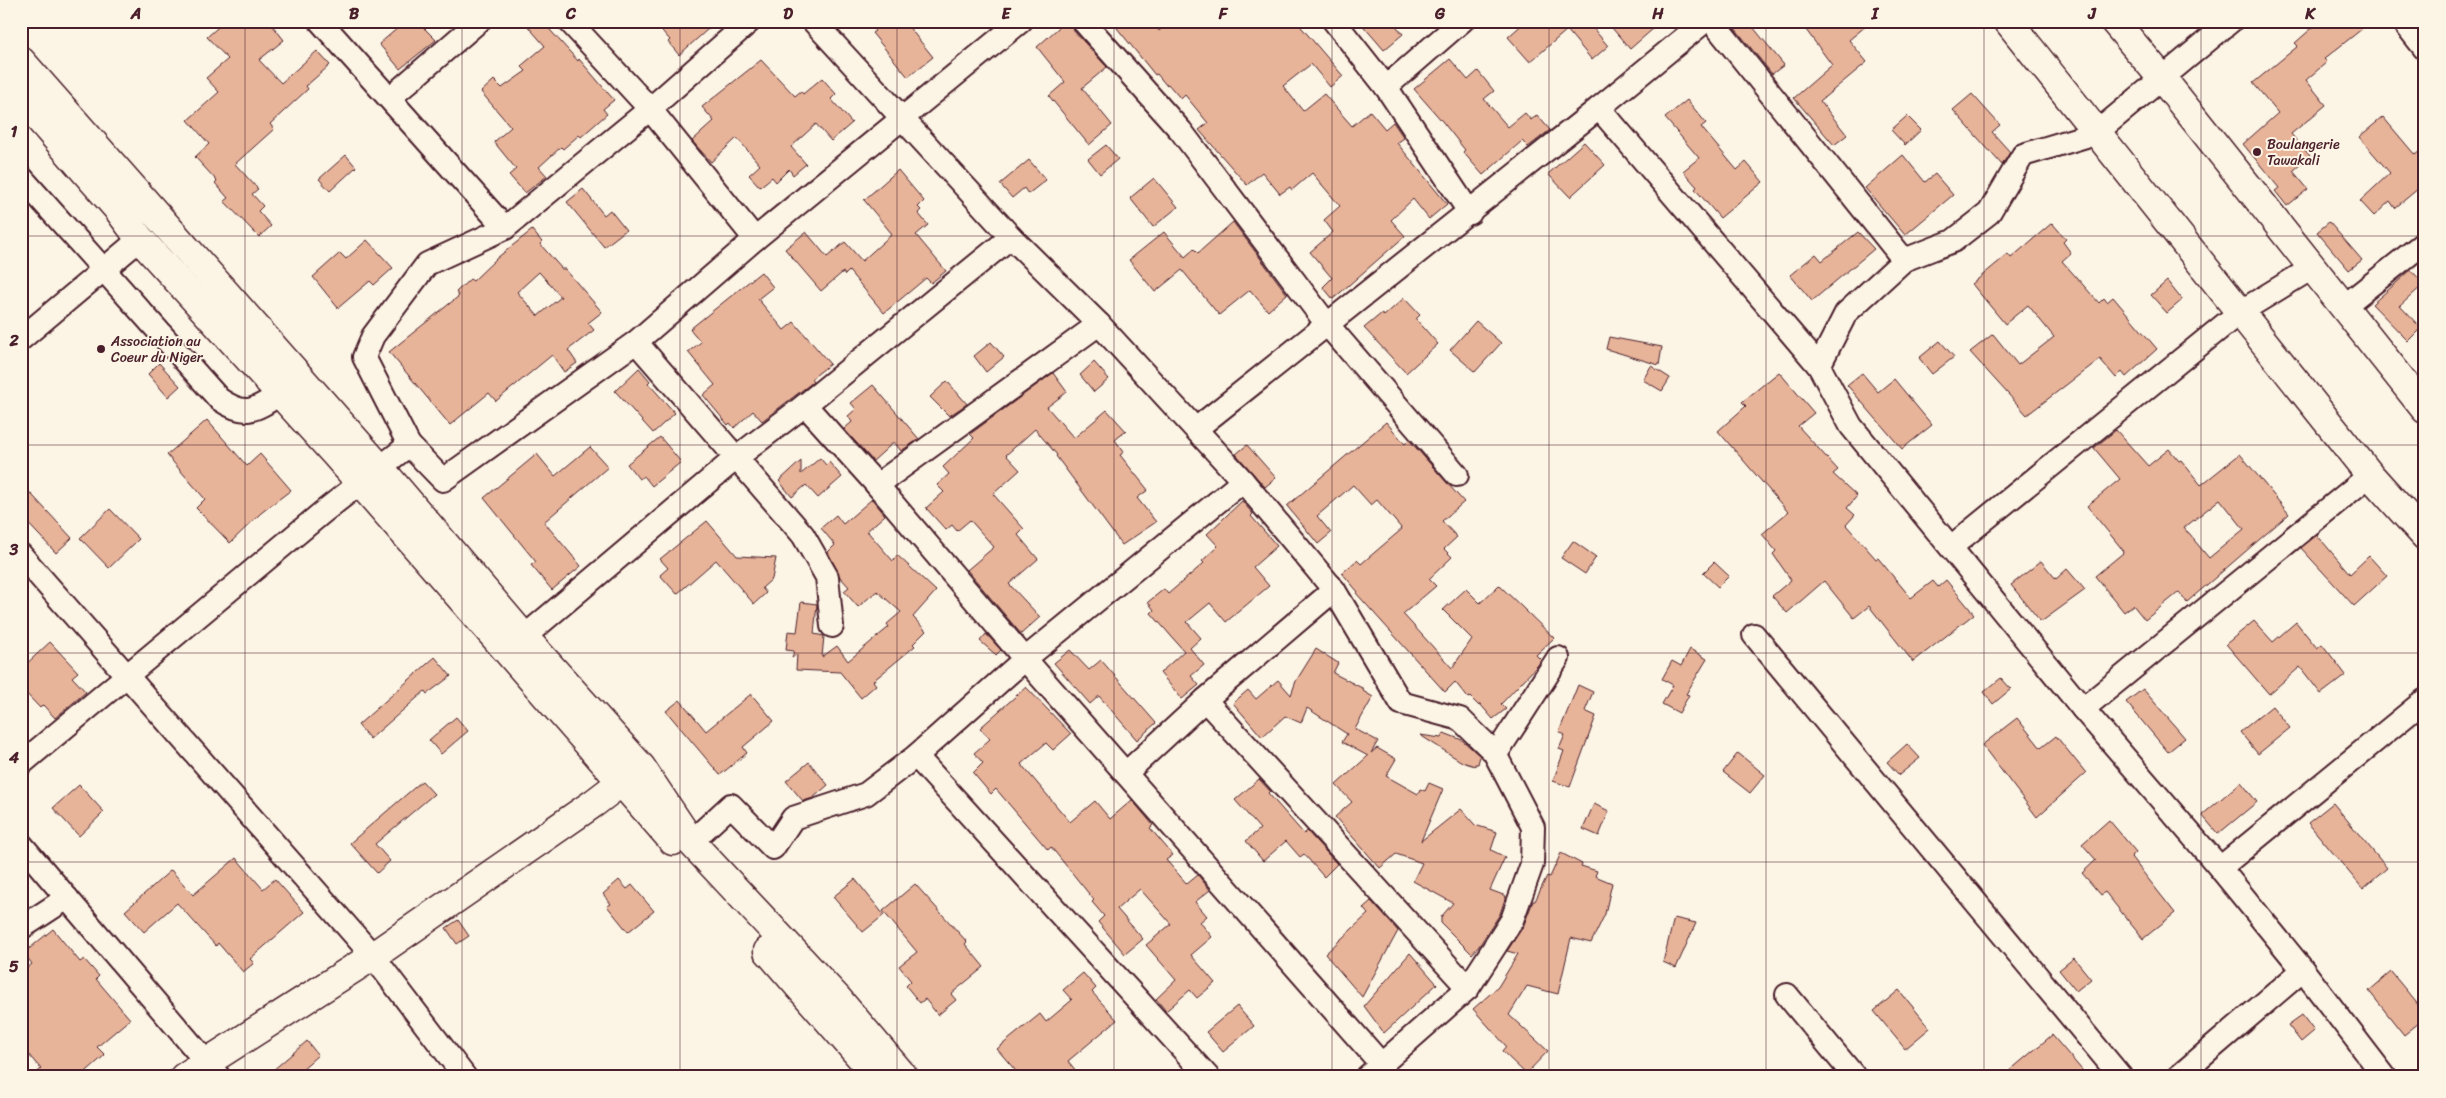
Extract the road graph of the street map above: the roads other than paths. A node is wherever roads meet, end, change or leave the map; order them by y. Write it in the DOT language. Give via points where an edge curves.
graph roads {
  1 [pos="320,21"];
  2 [pos="479,21"];
  3 [pos="569,21"];
  4 [pos="750,21"];
  5 [pos="813,21"];
  6 [pos="1021,21"];
  7 [pos="1083,21"];
  8 [pos="1334,21"];
  9 [pos="1462,21"];
  10 [pos="1705,21"];
  11 [pos="1712,21"];
  12 [pos="2008,21"];
  13 [pos="2114,21"];
  14 [pos="2231,21"];
  15 [pos="2403,21"];
  16 [pos="2425,49"];
  17 [pos="21,61"];
  18 [pos="2162,77"];
  19 [pos="1386,87"];
  20 [pos="21,98"];
  21 [pos="390,98"];
  22 [pos="1599,108"];
  23 [pos="650,109"];
  24 [pos="903,118"];
  25 [pos="2096,133"];
  26 [pos="21,177"];
  27 [pos="1470,213"];
  28 [pos="505,228"];
  29 [pos="1011,237"];
  30 [pos="140,239"];
  31 [pos="755,239"];
  32 [pos="2425,242"];
  33 [pos="1904,260"];
  34 [pos="2312,268"];
  35 [pos="104,270"];
  36 [pos="2343,307"];
  37 [pos="2240,312"];
  38 [pos="1326,323"];
  39 [pos="1099,324"];
  40 [pos="21,339"];
  41 [pos="636,342"];
  42 [pos="1819,366"];
  43 [pos="281,393"];
  44 [pos="805,405"];
  45 [pos="2425,409"];
  46 [pos="1196,428"];
  47 [pos="408,445"];
  48 [pos="736,458"];
  49 [pos="370,476"];
  50 [pos="1457,476"];
  51 [pos="2370,476"];
  52 [pos="1244,481"];
  53 [pos="877,485"];
  54 [pos="2425,536"];
  55 [pos="1951,547"];
  56 [pos="21,555"];
  57 [pos="1334,590"];
  58 [pos="832,626"];
  59 [pos="1754,635"];
  60 [pos="524,637"];
  61 [pos="1558,658"];
  62 [pos="1026,659"];
  63 [pos="127,675"];
  64 [pos="1205,700"];
  65 [pos="2425,700"];
  66 [pos="2083,709"];
  67 [pos="1496,754"];
  68 [pos="916,756"];
  69 [pos="21,764"];
  70 [pos="1126,773"];
  71 [pos="631,775"];
  72 [pos="691,842"];
  73 [pos="21,844"];
  74 [pos="2220,868"];
  75 [pos="67,898"];
  76 [pos="21,928"];
  77 [pos="373,956"];
  78 [pos="2303,970"];
  79 [pos="1468,988"];
  80 [pos="1787,995"];
  81 [pos="213,1069"];
  82 [pos="1374,1071"];
  83 [pos="184,1077"];
  84 [pos="465,1077"];
  85 [pos="878,1077"];
  86 [pos="904,1077"];
  87 [pos="1208,1077"];
  88 [pos="1855,1077"];
  89 [pos="2121,1077"];
  90 [pos="2178,1077"];
  91 [pos="2385,1077"];
  1 -- 21 [label="street"];
  2 -- 21 [label="street"];
  3 -- 23 [label="street"];
  4 -- 23 [label="street"];
  5 -- 24 [label="street"];
  6 -- 24 [label="street"];
  7 -- 38 [label="street" via="1181,131"];
  8 -- 19 [label="street"];
  9 -- 19 [label="street"];
  10 -- 22 [label="street"];
  11 -- 33 [label="street"];
  12 -- 25 [label="main road"];
  13 -- 18 [label="main road"];
  14 -- 18 [label="street"];
  15 -- 16 [label="street"];
  17 -- 49 [label="main road"];
  18 -- 25 [label="street"];
  18 -- 34 [label="main road"];
  19 -- 27 [label="street"];
  20 -- 30 [label="main road"];
  21 -- 28 [label="street"];
  22 -- 27 [label="street"];
  22 -- 42 [label="street"];
  23 -- 28 [label="street"];
  23 -- 31 [label="street"];
  24 -- 29 [label="street"];
  24 -- 31 [label="street"];
  25 -- 33 [label="street" via="2024,155 1989,213 1953,241"];
  25 -- 37 [label="main road"];
  26 -- 35 [label="street"];
  27 -- 38 [label="street"];
  28 -- 47 [label="street" via="427,264 373,336 364,357"];
  29 -- 39 [label="street"];
  29 -- 44 [label="street"];
  30 -- 35 [label="street"];
  30 -- 43 [label="main road"];
  31 -- 41 [label="street"];
  32 -- 36 [label="street"];
  33 -- 42 [label="street" via="1846,313"];
  34 -- 36 [label="main road"];
  34 -- 37 [label="street"];
  35 -- 40 [label="street"];
  35 -- 43 [label="street" via="219,399 233,408 255,410"];
  36 -- 45 [label="main road"];
  37 -- 51 [label="main road"];
  37 -- 55 [label="street"];
  38 -- 46 [label="street"];
  38 -- 50 [label="street"];
  39 -- 46 [label="street"];
  39 -- 53 [label="street"];
  41 -- 47 [label="street" via="443,480"];
  41 -- 48 [label="street"];
  42 -- 55 [label="street" via="1852,426"];
  43 -- 49 [label="main road"];
  44 -- 48 [label="street"];
  44 -- 53 [label="street"];
  46 -- 52 [label="street"];
  47 -- 49 [label="street"];
  48 -- 58 [label="street" via="804,535 827,577"];
  48 -- 60 [label="street"];
  49 -- 60 [label="main road"];
  49 -- 63 [label="street"];
  49 -- 71 [label="main road"];
  51 -- 54 [label="main road"];
  51 -- 66 [label="street"];
  52 -- 57 [label="street"];
  52 -- 62 [label="street"];
  53 -- 62 [label="street"];
  55 -- 66 [label="street"];
  56 -- 63 [label="street"];
  57 -- 64 [label="street"];
  57 -- 67 [label="street" via="1402,703 1460,719"];
  59 -- 89 [label="street"];
  60 -- 71 [label="main road"];
  61 -- 67 [label="street"];
  62 -- 68 [label="street"];
  62 -- 70 [label="street"];
  63 -- 69 [label="street"];
  63 -- 77 [label="street"];
  64 -- 70 [label="street"];
  64 -- 79 [label="street"];
  65 -- 74 [label="street"];
  66 -- 74 [label="street"];
  67 -- 79 [label="street" via="1533,827 1532,864 1512,920"];
  68 -- 72 [label="street" via="866,794 793,818 773,848 731,806"];
  68 -- 87 [label="street"];
  70 -- 82 [label="street"];
  71 -- 72 [label="main road"];
  71 -- 77 [label="main road"];
  71 -- 85 [label="main road"];
  72 -- 86 [label="main road" via="837,998"];
  73 -- 75 [label="street"];
  74 -- 78 [label="street"];
  75 -- 76 [label="street"];
  75 -- 81 [label="street"];
  77 -- 81 [label="main road"];
  77 -- 84 [label="street"];
  78 -- 90 [label="street"];
  78 -- 91 [label="street"];
  79 -- 82 [label="street"];
  80 -- 88 [label="street"];
  81 -- 83 [label="main road"];
}
